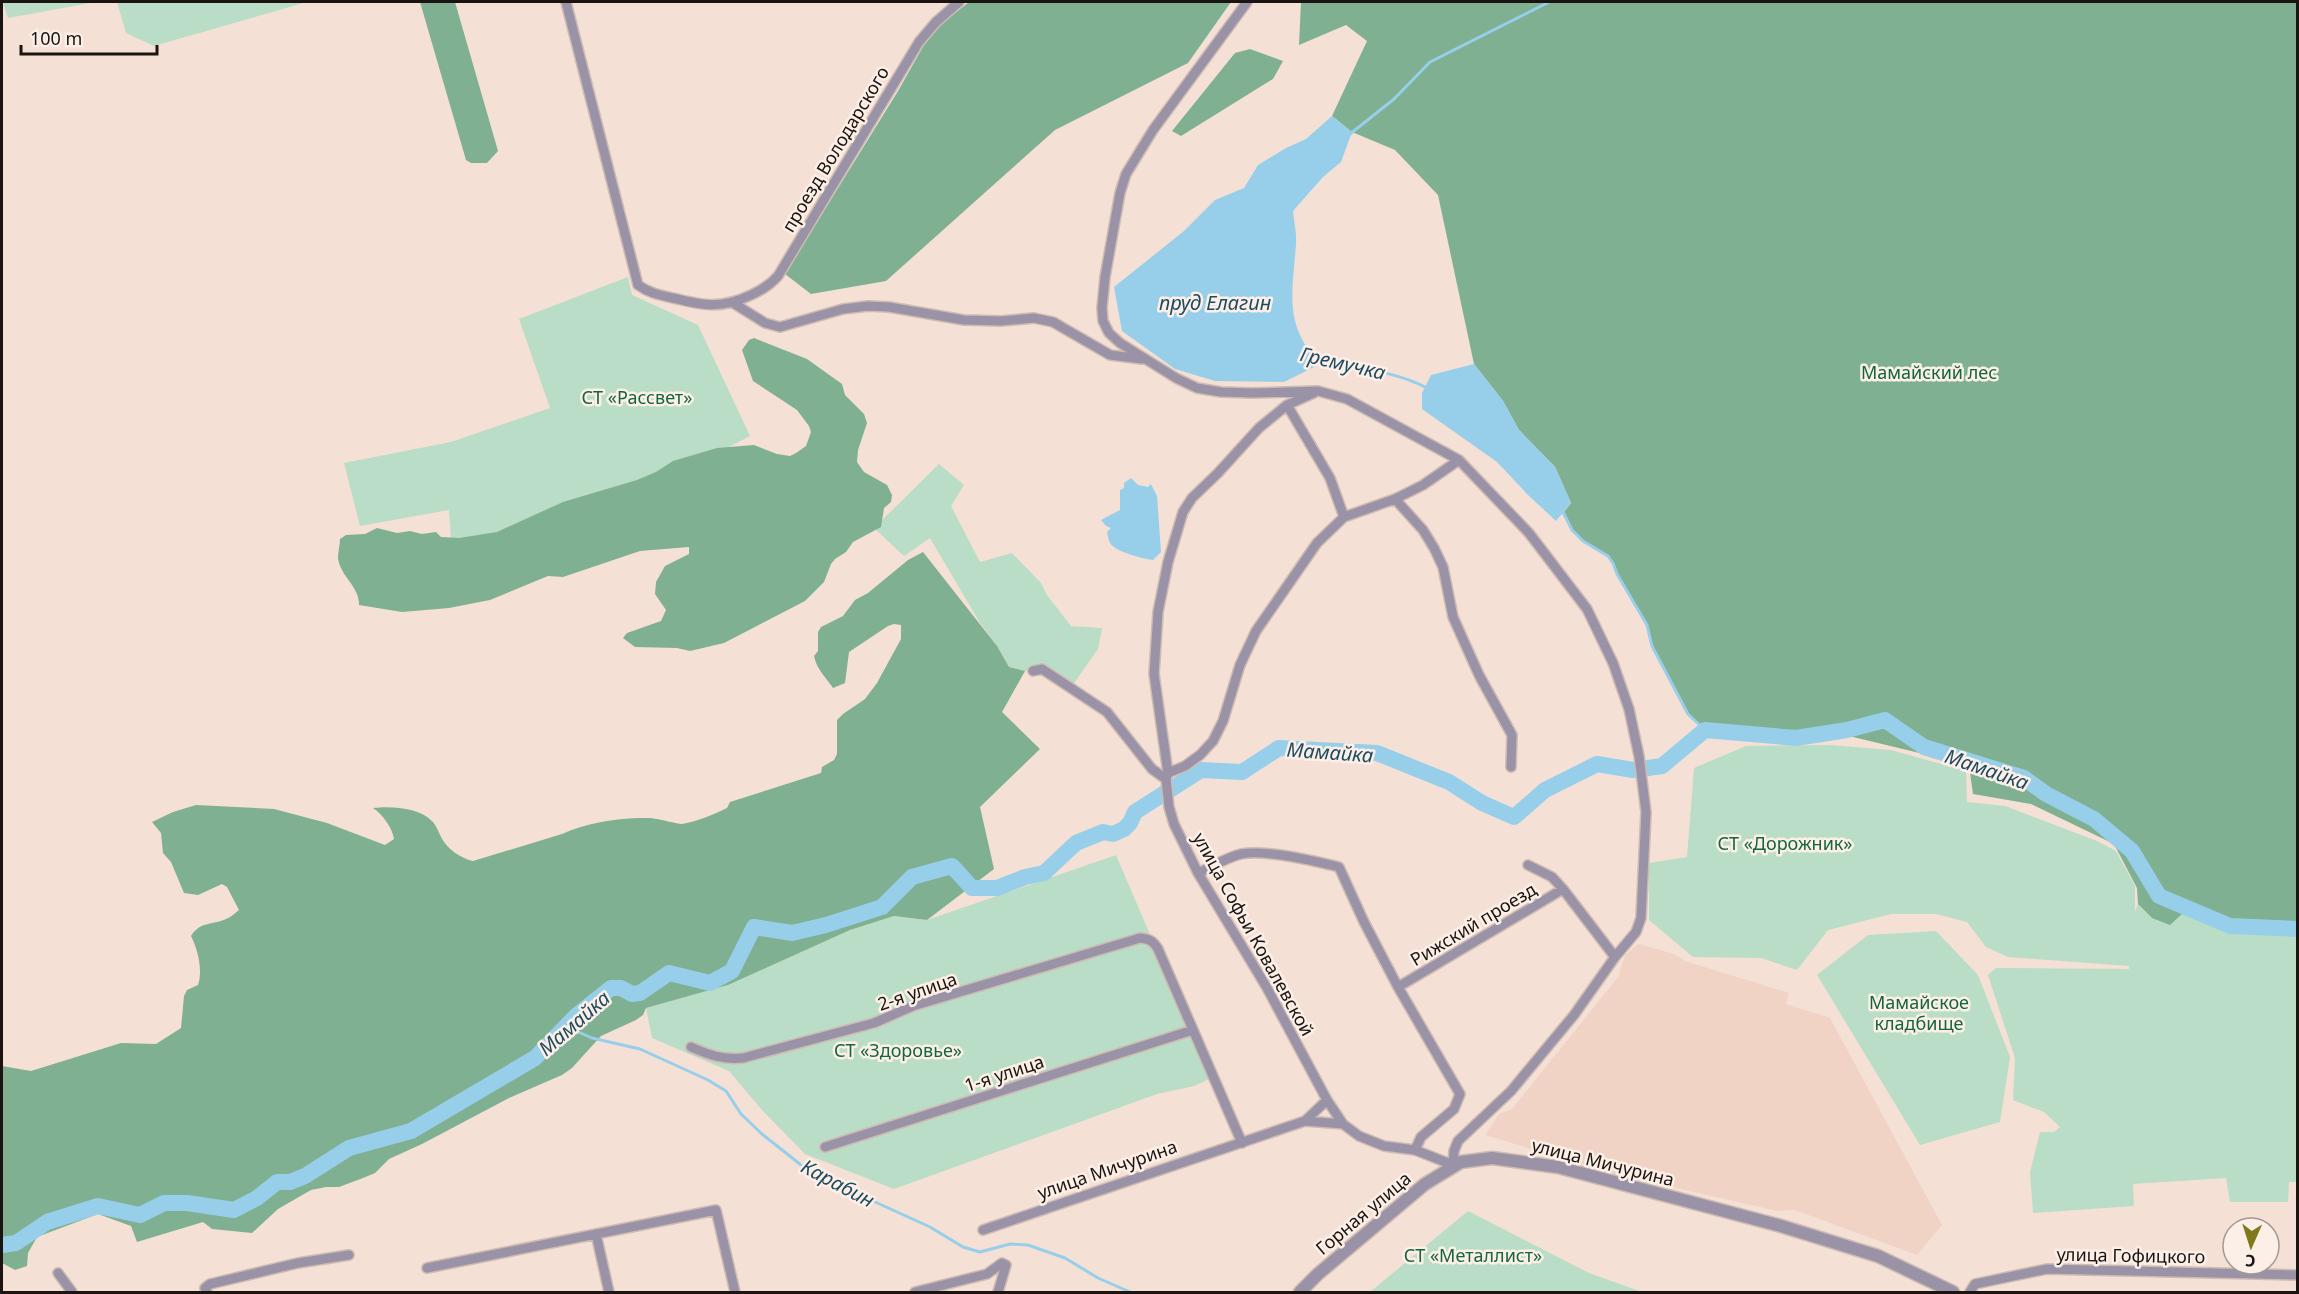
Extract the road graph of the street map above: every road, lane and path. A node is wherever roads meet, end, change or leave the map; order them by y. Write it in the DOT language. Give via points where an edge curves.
graph roads {
  1 [pos="566,2"];
  2 [pos="959,2"];
  3 [pos="1247,2"];
  4 [pos="733,303"];
  5 [pos="1146,360"];
  6 [pos="1318,391"];
  7 [pos="1287,405"];
  8 [pos="1459,460"];
  9 [pos="1395,498"];
  10 [pos="1344,517"];
  11 [pos="1033,671"];
  12 [pos="1511,767"];
  13 [pos="1167,778"];
  14 [pos="1528,865"];
  15 [pos="1198,873"];
  16 [pos="1563,889"];
  17 [pos="1615,957"];
  18 [pos="1398,987"];
  19 [pos="1193,1030"];
  20 [pos="691,1047"];
  21 [pos="1327,1100"];
  22 [pos="1305,1122"];
  23 [pos="1343,1124"];
  24 [pos="1242,1143"];
  25 [pos="825,1147"];
  26 [pos="1415,1150"];
  27 [pos="1453,1165"];
  28 [pos="983,1230"];
  29 [pos="596,1234"];
  30 [pos="349,1255"];
  31 [pos="427,1268"];
  32 [pos="58,1273"];
  33 [pos="987,1274"];
  34 [pos="2298,1275"];
  35 [pos="1000,1289"];
  36 [pos="72,1293"];
  37 [pos="207,1293"];
  38 [pos="609,1293"];
  39 [pos="735,1293"];
  40 [pos="915,1293"];
  41 [pos="1300,1293"];
  42 [pos="1953,1293"];
  43 [pos="1970,1293"];
  1 -- 4 [label="street" via="638,285 646,291 688,302 717,306"];
  2 -- 4 [label="street, проезд Володарского" via="919,42 778,276 763,289"];
  3 -- 5 [label="street" via="1153,130 1126,174 1120,193 1104,287 1103,321 1120,343"];
  4 -- 5 [label="street" via="765,323 780,327 868,306 964,320 1034,318 1053,322 1110,355"];
  5 -- 6 [label="street" via="1187,383 1221,392"];
  6 -- 7 [label="street, улица Софьи Ковалевской"];
  6 -- 8 [label="street" via="1347,399"];
  7 -- 10 [label="street" via="1330,478"];
  7 -- 13 [label="street, улица Софьи Ковалевской" via="1259,428 1183,512 1158,612 1155,674"];
  8 -- 9 [label="street" via="1423,485"];
  8 -- 17 [label="street" via="1529,533 1587,609 1613,663 1629,709 1646,812 1641,918 1636,932"];
  9 -- 10 [label="street"];
  9 -- 12 [label="street" via="1423,530 1443,567 1453,617 1512,735"];
  10 -- 13 [label="street" via="1317,543 1256,631 1214,741"];
  11 -- 13 [label="street" via="1042,669 1107,712 1152,770"];
  13 -- 15 [label="street, улица Софьи Ковалевской" via="1168,807"];
  14 -- 16 [label="street" via="1552,877"];
  15 -- 18 [label="street, Рижский проезд" via="1242,854 1302,859 1339,867"];
  15 -- 21 [label="street, улица Софьи Ковалевской" via="1267,988"];
  16 -- 17 [label="street"];
  16 -- 18 [label="street, Рижский проезд"];
  17 -- 27 [label="street" via="1574,1016 1511,1091 1458,1141"];
  18 -- 26 [label="street, Рижский проезд" via="1460,1094 1454,1109 1421,1137"];
  19 -- 20 [label="street, 2-я улица" via="1158,949 1153,941 1140,938 913,1006 874,1023 742,1058 718,1058"];
  19 -- 24 [label="street"];
  19 -- 25 [label="street, 1-я улица"];
  21 -- 22 [label="street"];
  21 -- 23 [label="street, улица Софьи Ковалевской"];
  22 -- 23 [label="street, улица Мичурина"];
  22 -- 24 [label="street, улица Мичурина"];
  23 -- 26 [label="street, улица Мичурина" via="1359,1136 1384,1146"];
  24 -- 28 [label="street, улица Мичурина"];
  26 -- 27 [label="street, улица Мичурина"];
  27 -- 41 [label="street, Горная улица" via="1425,1184"];
  27 -- 42 [label="street, улица Мичурина" via="1492,1158 1558,1167 1878,1256"];
  29 -- 31 [label="street"];
  29 -- 38 [label="street"];
  29 -- 39 [label="street" via="716,1210"];
  30 -- 37 [label="street" via="210,1284"];
  32 -- 36 [label="street"];
  33 -- 35 [label="street"];
  33 -- 35 [label="street" via="1002,1263 1006,1265"];
  33 -- 40 [label="street"];
  34 -- 43 [label="street, улица Гофицкого" via="2046,1269 1975,1284"];
}
